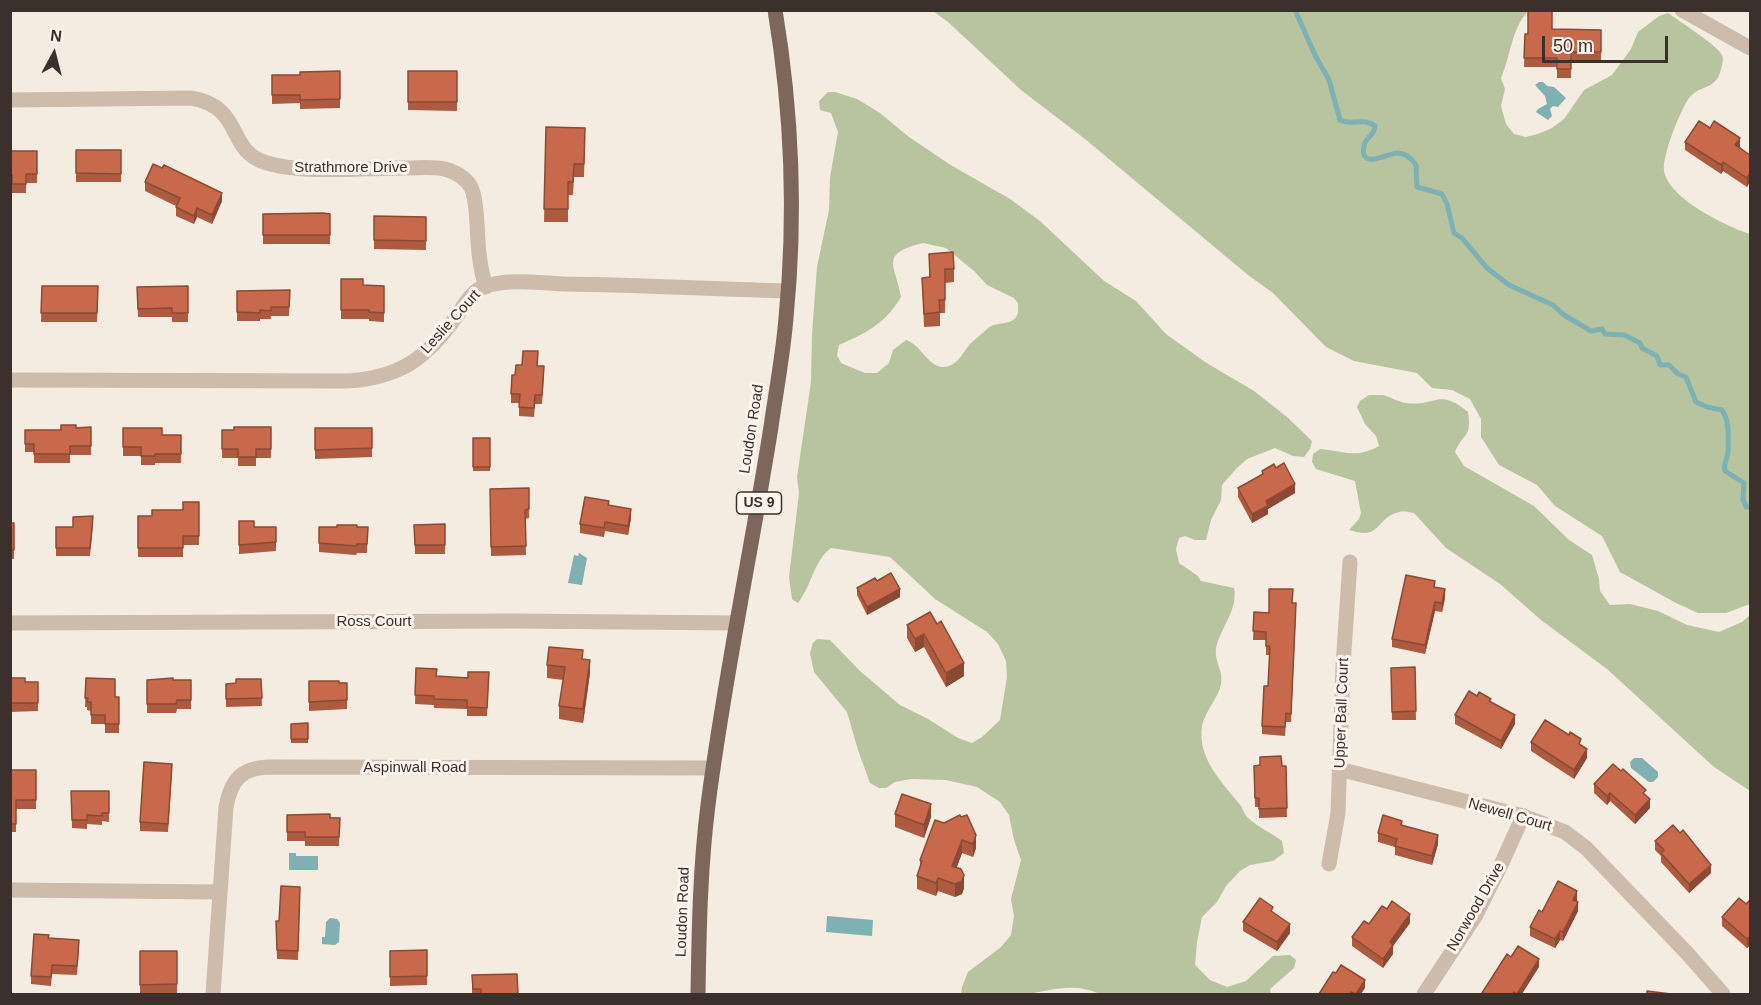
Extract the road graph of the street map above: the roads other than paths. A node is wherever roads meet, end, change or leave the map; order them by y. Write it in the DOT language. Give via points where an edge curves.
graph roads {
  1 [pos="775,10"];
  2 [pos="1682,10"];
  3 [pos="1750,48"];
  4 [pos="10,100"];
  5 [pos="486,286"];
  6 [pos="788,291"];
  7 [pos="10,380"];
  8 [pos="1350,562"];
  9 [pos="10,623"];
  10 [pos="737,623"];
  11 [pos="713,768"];
  12 [pos="1339,769"];
  13 [pos="1523,816"];
  14 [pos="1329,864"];
  15 [pos="10,890"];
  16 [pos="219,892"];
  17 [pos="213,994"];
  18 [pos="698,994"];
  19 [pos="1424,994"];
  20 [pos="1723,994"];
  1 -- 6 [label="main road, Loudon Road / US 9" via="791,171"];
  2 -- 3 [label="street"];
  4 -- 5 [label="street, Strathmore Drive" via="191,98 210,103 224,113 241,146 265,163 304,169 427,168 452,172 464,178 473,194 480,266"];
  5 -- 6 [label="street, Leslie Court" via="513,283"];
  5 -- 7 [label="street, Leslie Court" via="475,292 425,352 384,376 347,381"];
  6 -- 10 [label="main road, Loudon Road / US 9" via="776,392"];
  8 -- 12 [label="street, Upper Ball Court"];
  9 -- 10 [label="street, Ross Court"];
  10 -- 11 [label="main road, Loudon Road / US 9"];
  11 -- 16 [label="street, Aspinwall Road" via="254,769 240,776 230,788"];
  11 -- 18 [label="main road, Loudon Road / US 9" via="700,894"];
  12 -- 13 [label="street, Newell Court"];
  12 -- 14 [label="street, Upper Ball Court" via="1337,822"];
  13 -- 19 [label="street, Norwood Drive" via="1480,907"];
  13 -- 20 [label="street, Newell Court" via="1565,832 1586,848"];
  15 -- 16 [label="street"];
  16 -- 17 [label="street, Aspinwall Road"];
}
